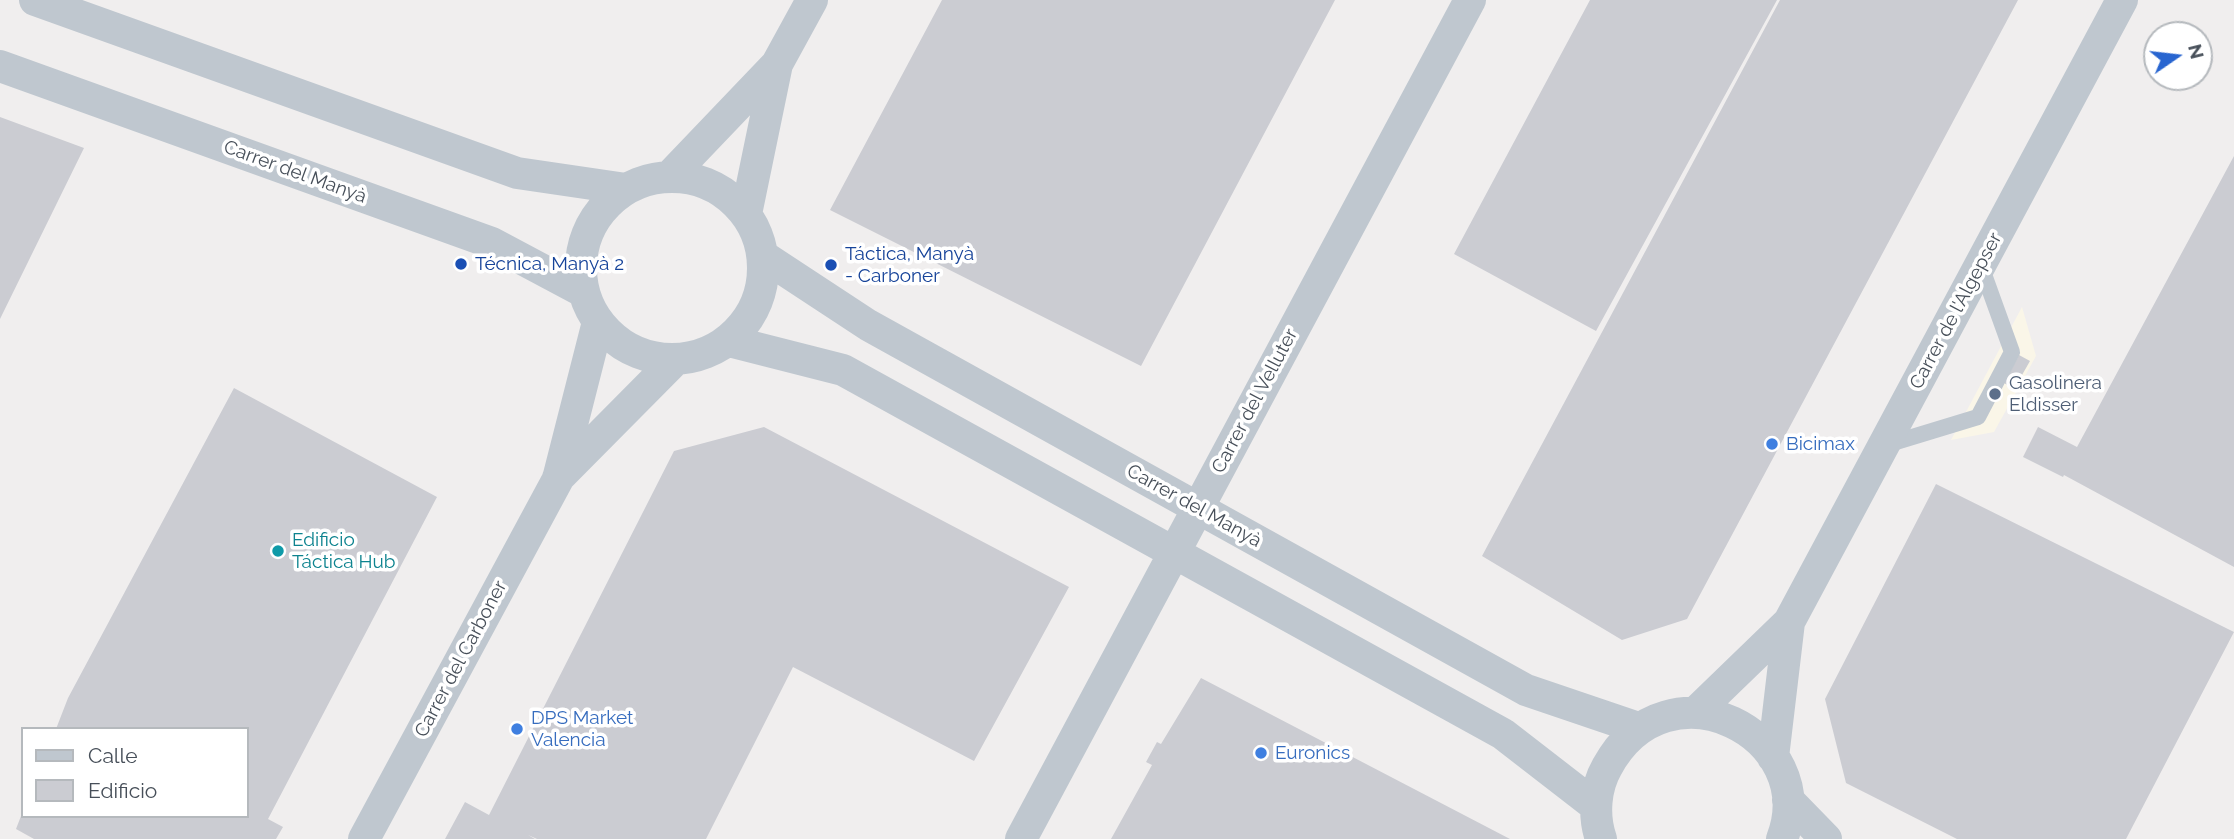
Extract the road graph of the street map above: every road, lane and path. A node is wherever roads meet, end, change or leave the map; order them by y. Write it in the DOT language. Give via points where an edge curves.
graph roads {
  1 [pos="35,0"];
  2 [pos="812,0"];
  3 [pos="1470,0"];
  4 [pos="2122,0"];
  5 [pos="777,64"];
  6 [pos="0,66"];
  7 [pos="669,177"];
  8 [pos="626,189"];
  9 [pos="746,214"];
  10 [pos="763,256"];
  11 [pos="1980,264"];
  12 [pos="584,292"];
  13 [pos="598,322"];
  14 [pos="729,341"];
  15 [pos="675,360"];
  16 [pos="1883,446"];
  17 [pos="558,479"];
  18 [pos="1198,508"];
  19 [pos="1175,552"];
  20 [pos="1789,622"];
  21 [pos="1696,712"];
  22 [pos="1638,728"];
  23 [pos="1773,757"];
  24 [pos="1788,800"];
  25 [pos="1596,806"];
  26 [pos="364,839"];
  27 [pos="1021,839"];
  28 [pos="1601,839"];
  29 [pos="1782,839"];
  30 [pos="1826,839"];
  1 -- 8 [label="street" via="517,173"];
  2 -- 5 [label="street"];
  3 -- 18 [label="street, Carrer del Velluter"];
  4 -- 11 [label="street, Carrer de l'Algepser"];
  5 -- 7 [label="street"];
  5 -- 9 [label="street"];
  6 -- 12 [label="street, Carrer del Manyà" via="492,243"];
  7 -- 8 [label="street"];
  7 -- 9 [label="street" via="698,180 725,193"];
  8 -- 12 [label="street" via="603,208 587,233 581,262"];
  9 -- 10 [label="street"];
  10 -- 14 [label="street" via="761,288 750,317"];
  10 -- 18 [label="street, Carrer del Manyà" via="868,325"];
  11 -- 16 [label="street, Carrer de l'Algepser"];
  11 -- 16 [label="lane" via="2012,352 1978,417"];
  12 -- 13 [label="street"];
  13 -- 15 [label="street" via="618,343 645,357"];
  13 -- 17 [label="street, Carrer del Carboner"];
  14 -- 15 [label="street" via="704,355"];
  14 -- 19 [label="street" via="843,370"];
  15 -- 17 [label="street, Carrer del Carboner"];
  16 -- 20 [label="street, Carrer de l'Algepser"];
  17 -- 26 [label="street, Carrer del Carboner"];
  18 -- 19 [label="street, Carrer del Velluter"];
  18 -- 22 [label="street, Carrer del Manyà" via="1526,691"];
  19 -- 25 [label="street" via="1503,734"];
  19 -- 27 [label="street, Carrer del Velluter"];
  20 -- 21 [label="street"];
  20 -- 23 [label="street"];
  21 -- 22 [label="street" via="1666,715"];
  21 -- 23 [label="street" via="1726,719 1753,734"];
  22 -- 25 [label="street" via="1616,749 1601,776"];
  23 -- 24 [label="street"];
  24 -- 29 [label="street"];
  24 -- 30 [label="street"];
  25 -- 28 [label="street"];
}
